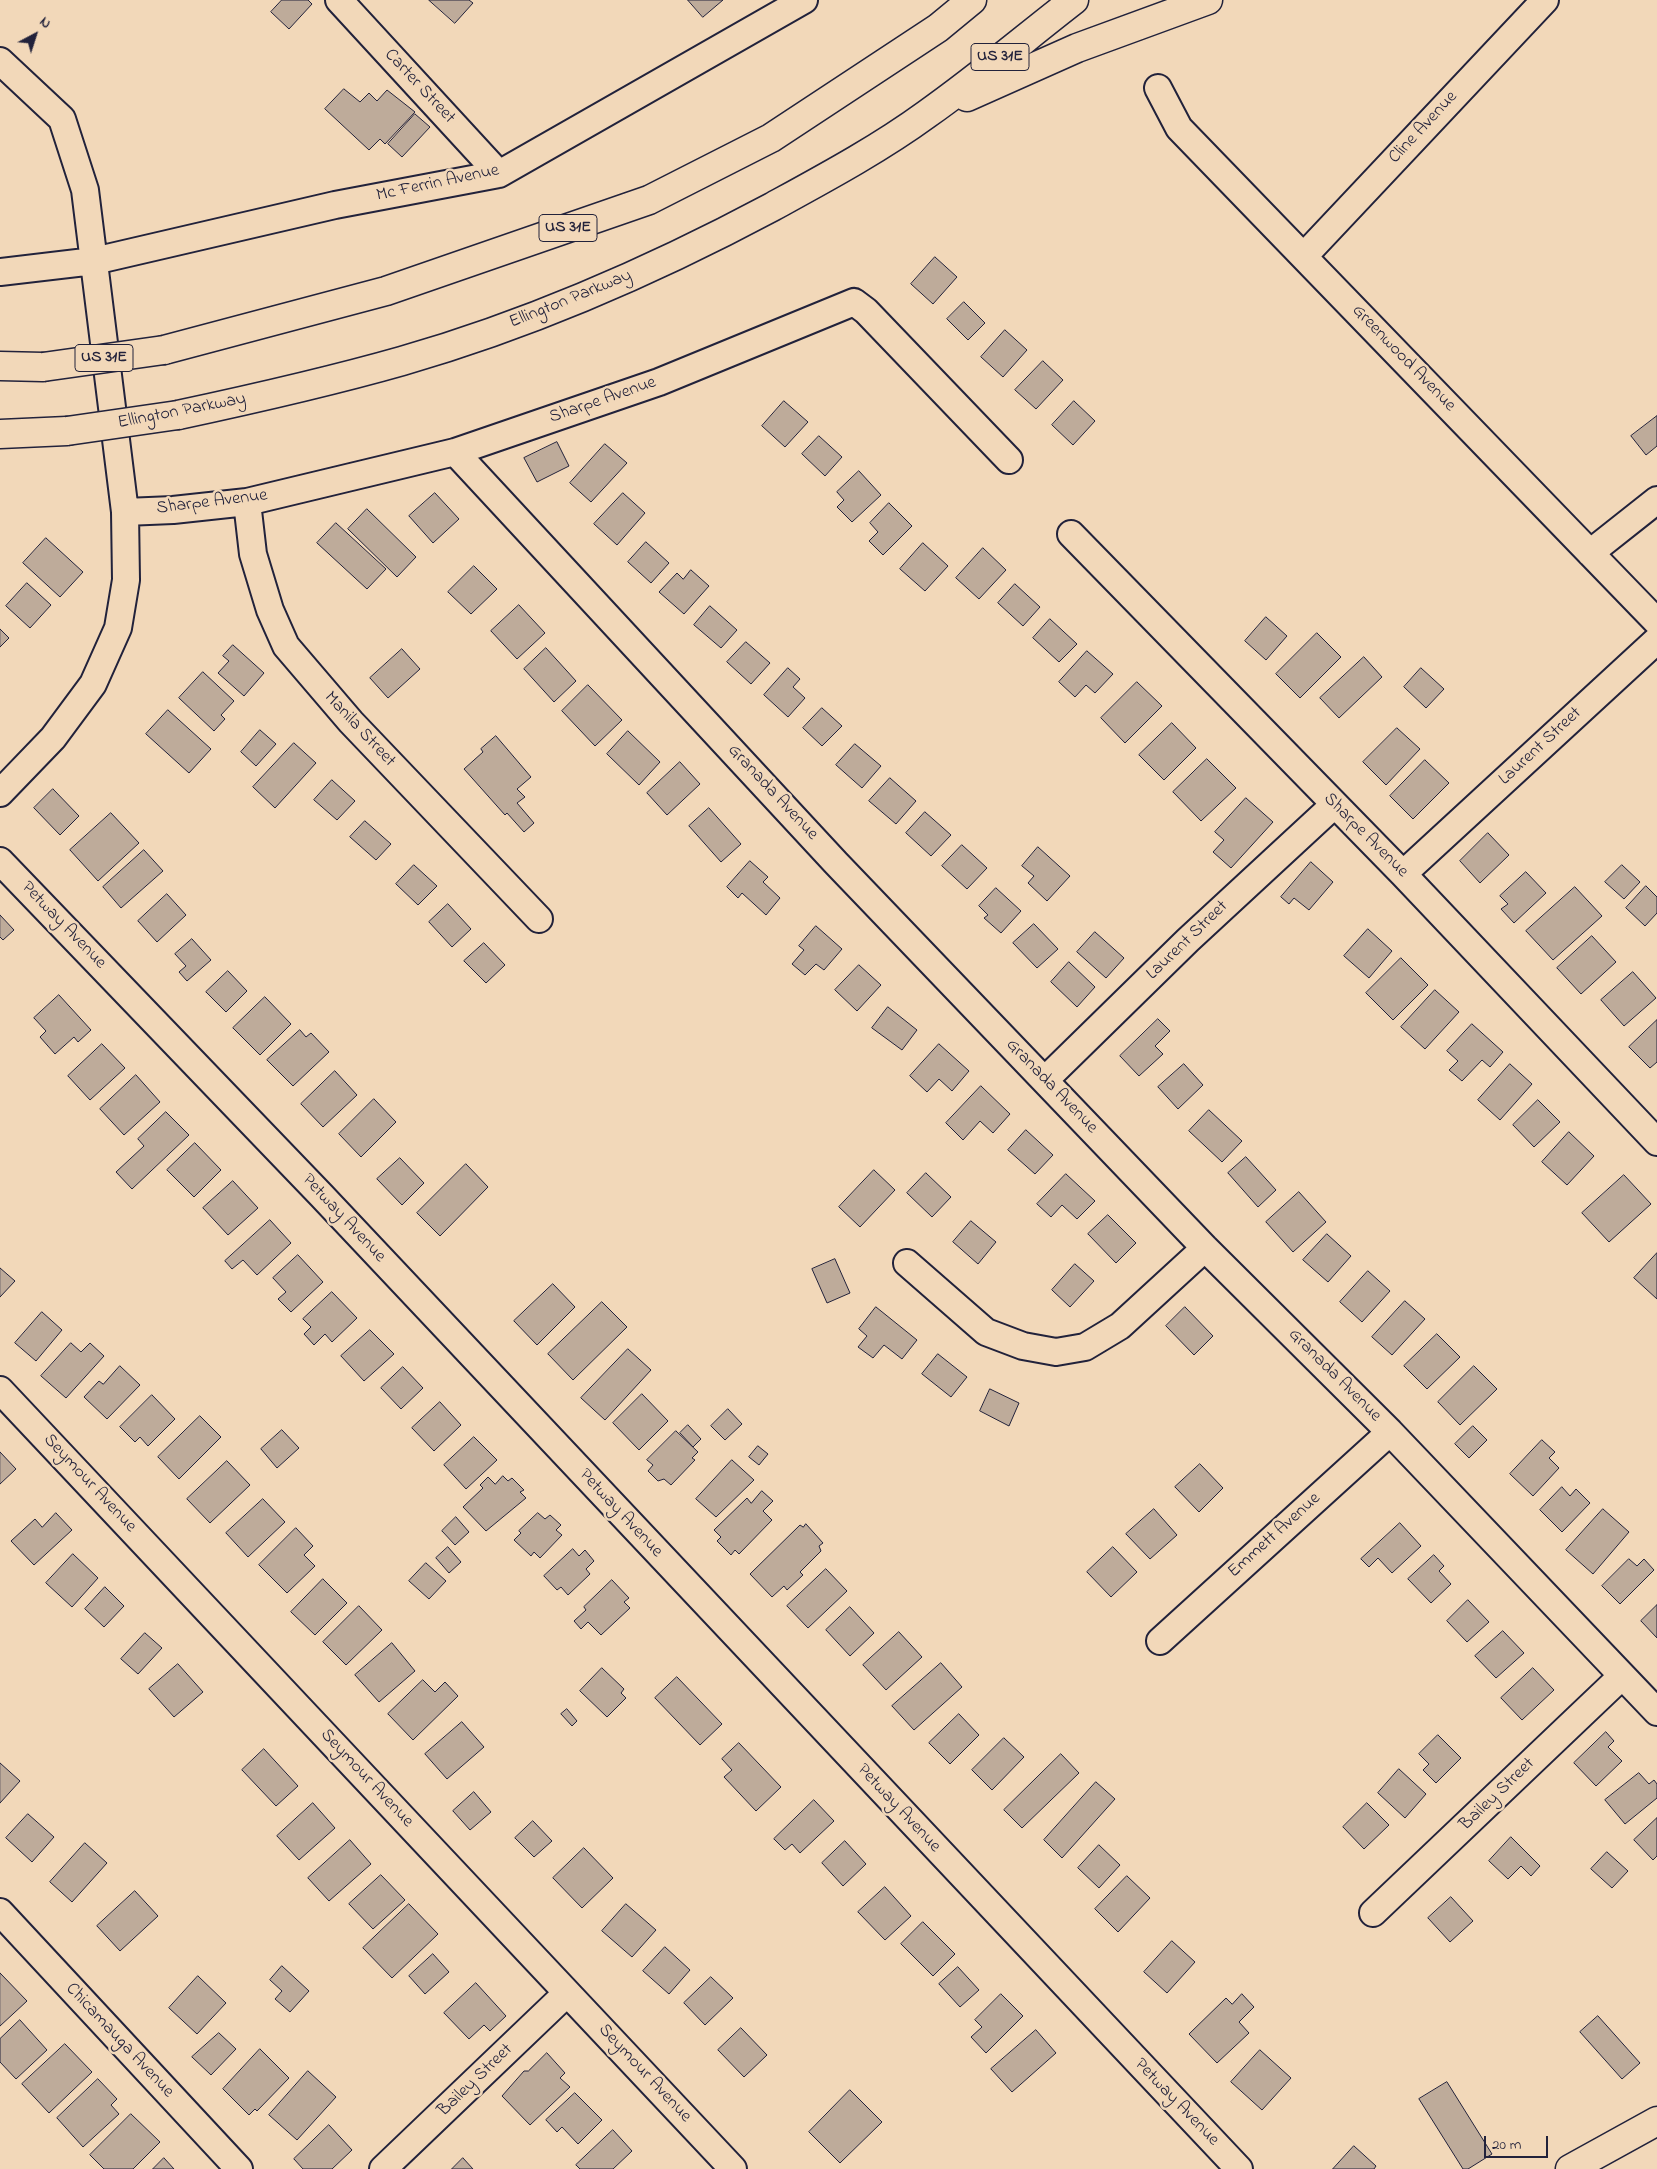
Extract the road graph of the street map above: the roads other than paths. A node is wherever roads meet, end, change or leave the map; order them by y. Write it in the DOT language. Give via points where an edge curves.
graph roads {
  1 [pos="339,0"];
  2 [pos="804,0"];
  3 [pos="972,0"];
  4 [pos="1074,0"];
  5 [pos="1208,0"];
  6 [pos="1545,0"];
  7 [pos="0,61"];
  8 [pos="1158,88"];
  9 [pos="927,115"];
  10 [pos="499,174"];
  11 [pos="1304,256"];
  12 [pos="94,262"];
  13 [pos="0,272"];
  14 [pos="0,366"];
  15 [pos="0,434"];
  16 [pos="454,452"];
  17 [pos="1009,460"];
  18 [pos="1657,500"];
  19 [pos="247,502"];
  20 [pos="126,512"];
  21 [pos="1071,534"];
  22 [pos="1590,553"];
  23 [pos="1657,622"];
  24 [pos="1657,640"];
  25 [pos="4,782"];
  26 [pos="1334,805"];
  27 [pos="0,861"];
  28 [pos="1403,874"];
  29 [pos="539,919"];
  30 [pos="1045,1080"];
  31 [pos="1657,1142"];
  32 [pos="1205,1248"];
  33 [pos="907,1263"];
  34 [pos="1,1393"];
  35 [pos="1390,1432"];
  36 [pos="1160,1641"];
  37 [pos="1622,1676"];
  38 [pos="1657,1712"];
  39 [pos="0,1912"];
  40 [pos="1373,1913"];
  41 [pos="567,1993"];
  42 [pos="1657,2121"];
  43 [pos="239,2169"];
  44 [pos="384,2169"];
  45 [pos="733,2169"];
  46 [pos="1239,2169"];
  47 [pos="1570,2169"];
  1 -- 10 [label="street, Carter Street"];
  2 -- 10 [label="street, Mc Ferrin Avenue"];
  3 -- 14 [label="main road, US 31E, bridge" via="938,28 771,138 649,200 386,291 164,350 43,367"];
  4 -- 9 [label="main road, Ellington Parkway / US 31E"];
  5 -- 9 [label="main road" via="1077,48"];
  6 -- 11 [label="street, Cline Avenue"];
  7 -- 12 [label="street" via="62,119 85,190"];
  8 -- 11 [label="street, Greenwood Avenue" via="1179,128"];
  9 -- 15 [label="main road, Ellington Parkway / US 31E, bridge" via="830,175 702,244 618,283 534,316 404,361 178,415 67,432"];
  10 -- 12 [label="street, Mc Ferrin Avenue" via="335,205"];
  11 -- 22 [label="street, Greenwood Avenue"];
  12 -- 13 [label="street, Mc Ferrin Avenue"];
  12 -- 20 [label="street"];
  16 -- 17 [label="street, Sharpe Avenue" via="659,382 854,302"];
  16 -- 19 [label="street, Sharpe Avenue"];
  16 -- 30 [label="street, Granada Avenue" via="836,864"];
  18 -- 22 [label="street"];
  19 -- 20 [label="street, Sharpe Avenue"];
  19 -- 29 [label="street, Manila Street" via="253,554 270,610 286,646 350,722"];
  20 -- 25 [label="street" via="126,580 118,628 93,684 53,738"];
  21 -- 26 [label="street, Sharpe Avenue"];
  22 -- 23 [label="street, Greenwood Avenue"];
  24 -- 28 [label="street, Laurent Street"];
  26 -- 28 [label="street, Sharpe Avenue"];
  26 -- 30 [label="street, Laurent Street" via="1188,940"];
  27 -- 46 [label="street, Petway Avenue" via="321,1195"];
  28 -- 31 [label="street, Sharpe Avenue"];
  30 -- 32 [label="street, Granada Avenue"];
  32 -- 33 [label="street" via="1120,1326 1085,1347 1056,1352 1023,1346 986,1332"];
  32 -- 35 [label="street, Granada Avenue"];
  34 -- 41 [label="street, Seymour Avenue"];
  35 -- 36 [label="street, Emmett Avenue"];
  35 -- 37 [label="street, Granada Avenue"];
  37 -- 38 [label="street, Granada Avenue"];
  37 -- 40 [label="street, Bailey Street"];
  39 -- 43 [label="street, Chicamauga Avenue"];
  41 -- 44 [label="street, Bailey Street"];
  41 -- 45 [label="street, Seymour Avenue"];
  42 -- 47 [label="main road"];
}
